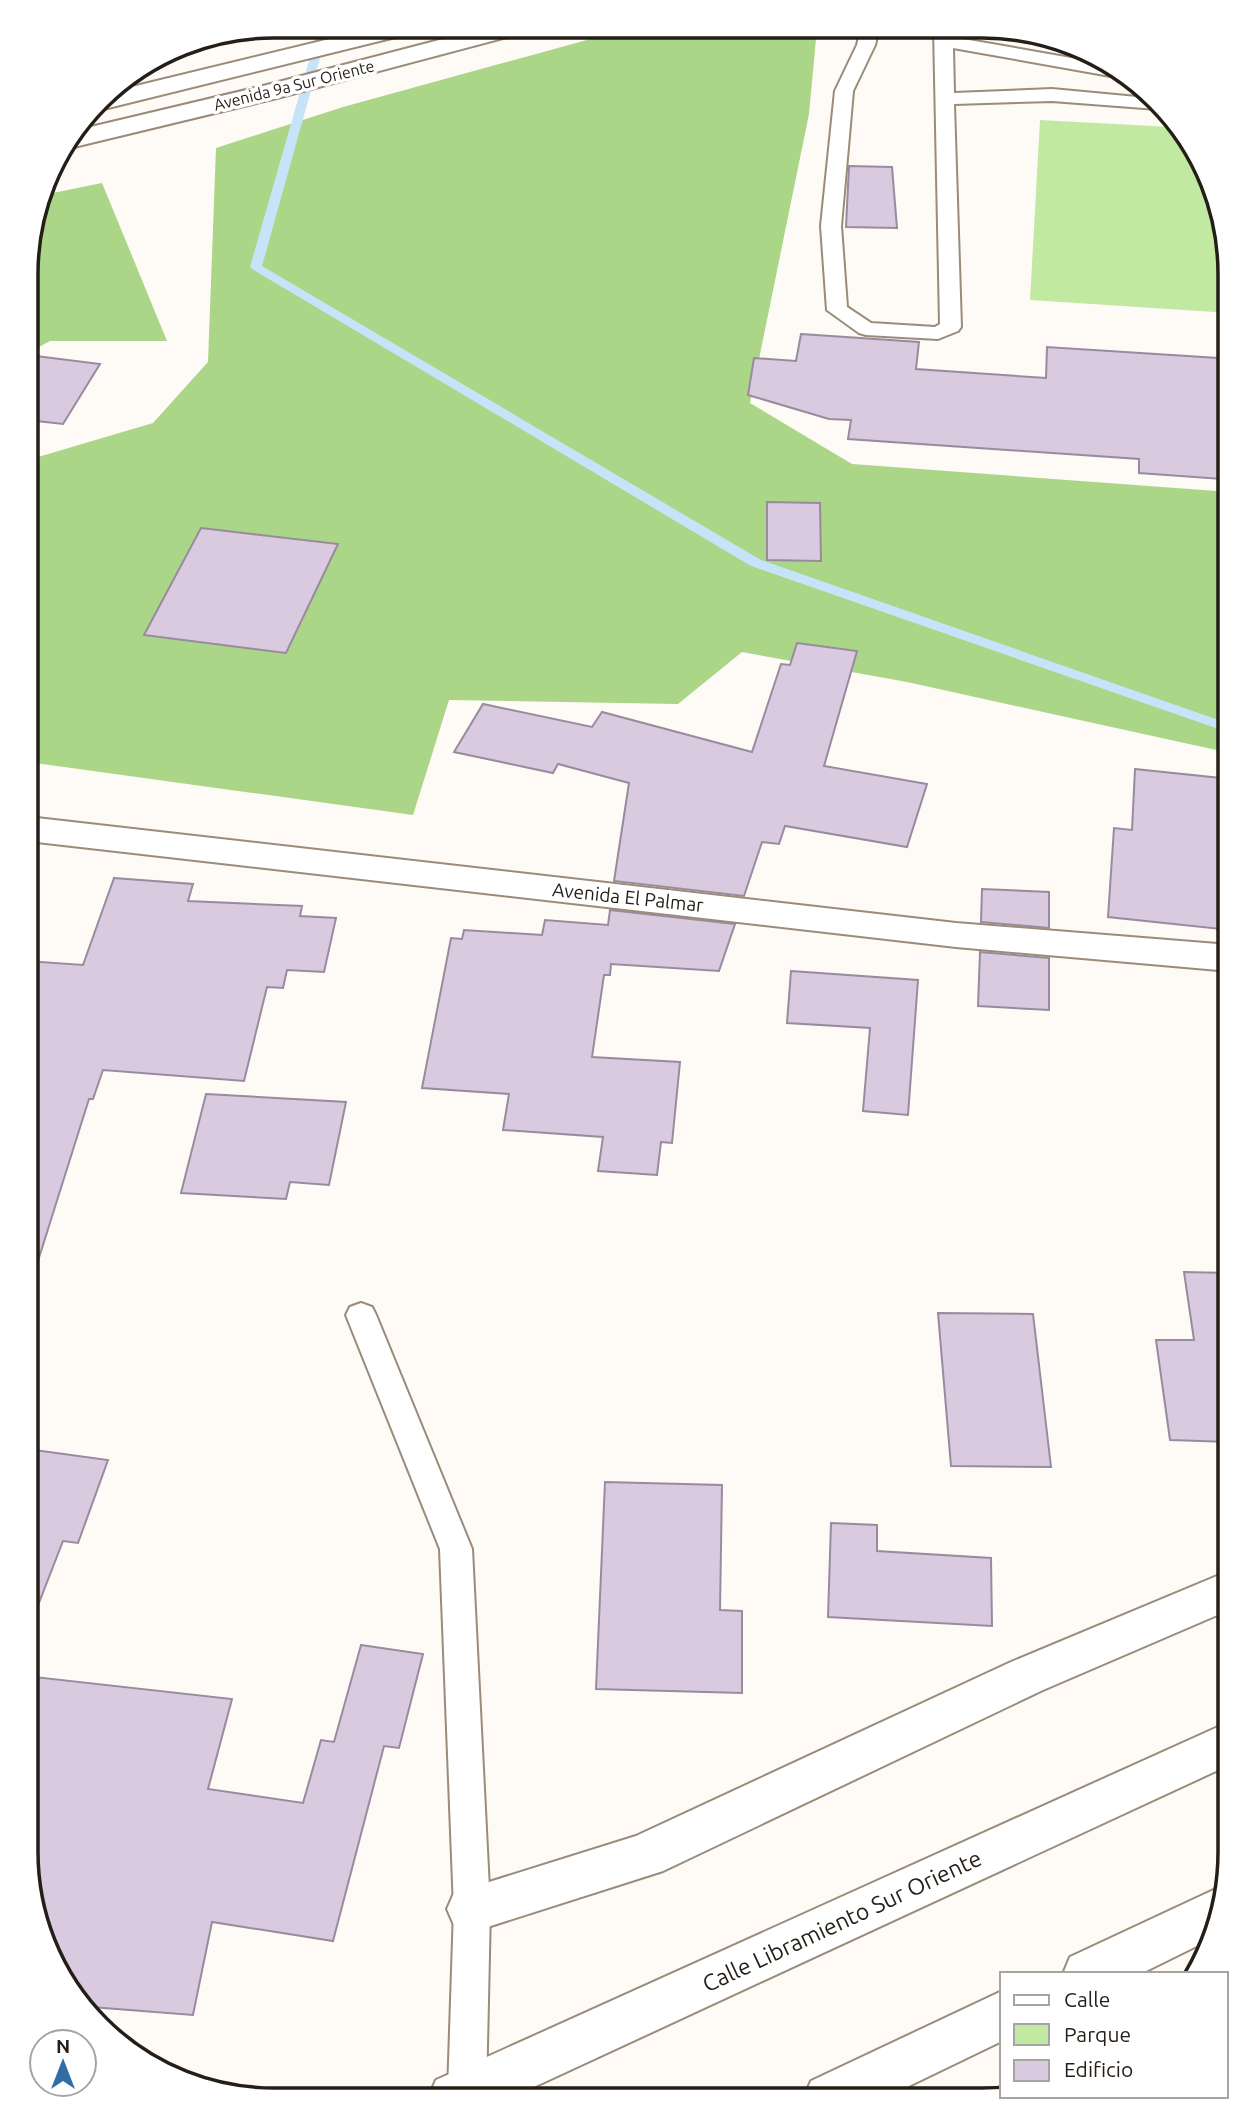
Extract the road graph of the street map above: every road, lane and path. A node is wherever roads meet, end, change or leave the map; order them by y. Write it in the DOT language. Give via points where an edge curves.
graph roads {
  1 [pos="362,38"];
  2 [pos="477,38"];
  3 [pos="868,38"];
  4 [pos="943,38"];
  5 [pos="957,38"];
  6 [pos="1092,66"];
  7 [pos="118,98"];
  8 [pos="944,99"];
  9 [pos="1143,103"];
  10 [pos="82,138"];
  11 [pos="38,830"];
  12 [pos="1218,957"];
  13 [pos="361,1315"];
  14 [pos="1217,1595"];
  15 [pos="1217,1748"];
  16 [pos="472,1909"];
  17 [pos="1208,1916"];
  18 [pos="1091,1972"];
  19 [pos="1000,2016"];
  20 [pos="460,2088"];
  21 [pos="475,2088"];
  22 [pos="852,2088"];
  1 -- 7 [label="main road, Avenida 9a Sur Oriente"];
  2 -- 10 [label="main road, Avenida 9a Sur Oriente"];
  3 -- 8 [label="lane" via="844,91 831,226 837,310 866,329 939,333 951,327"];
  4 -- 8 [label="lane"];
  5 -- 6 [label="lane"];
  8 -- 9 [label="lane" via="1052,95"];
  11 -- 12 [label="main road, Avenida El Palmar" via="956,934"];
  13 -- 16 [label="lane" via="456,1549"];
  14 -- 16 [label="main road" via="1027,1676 646,1855"];
  15 -- 21 [label="main road, Calle Libramiento Sur Oriente"];
  16 -- 20 [label="lane"];
  17 -- 18 [label="main road"];
  19 -- 22 [label="main road"];
}
